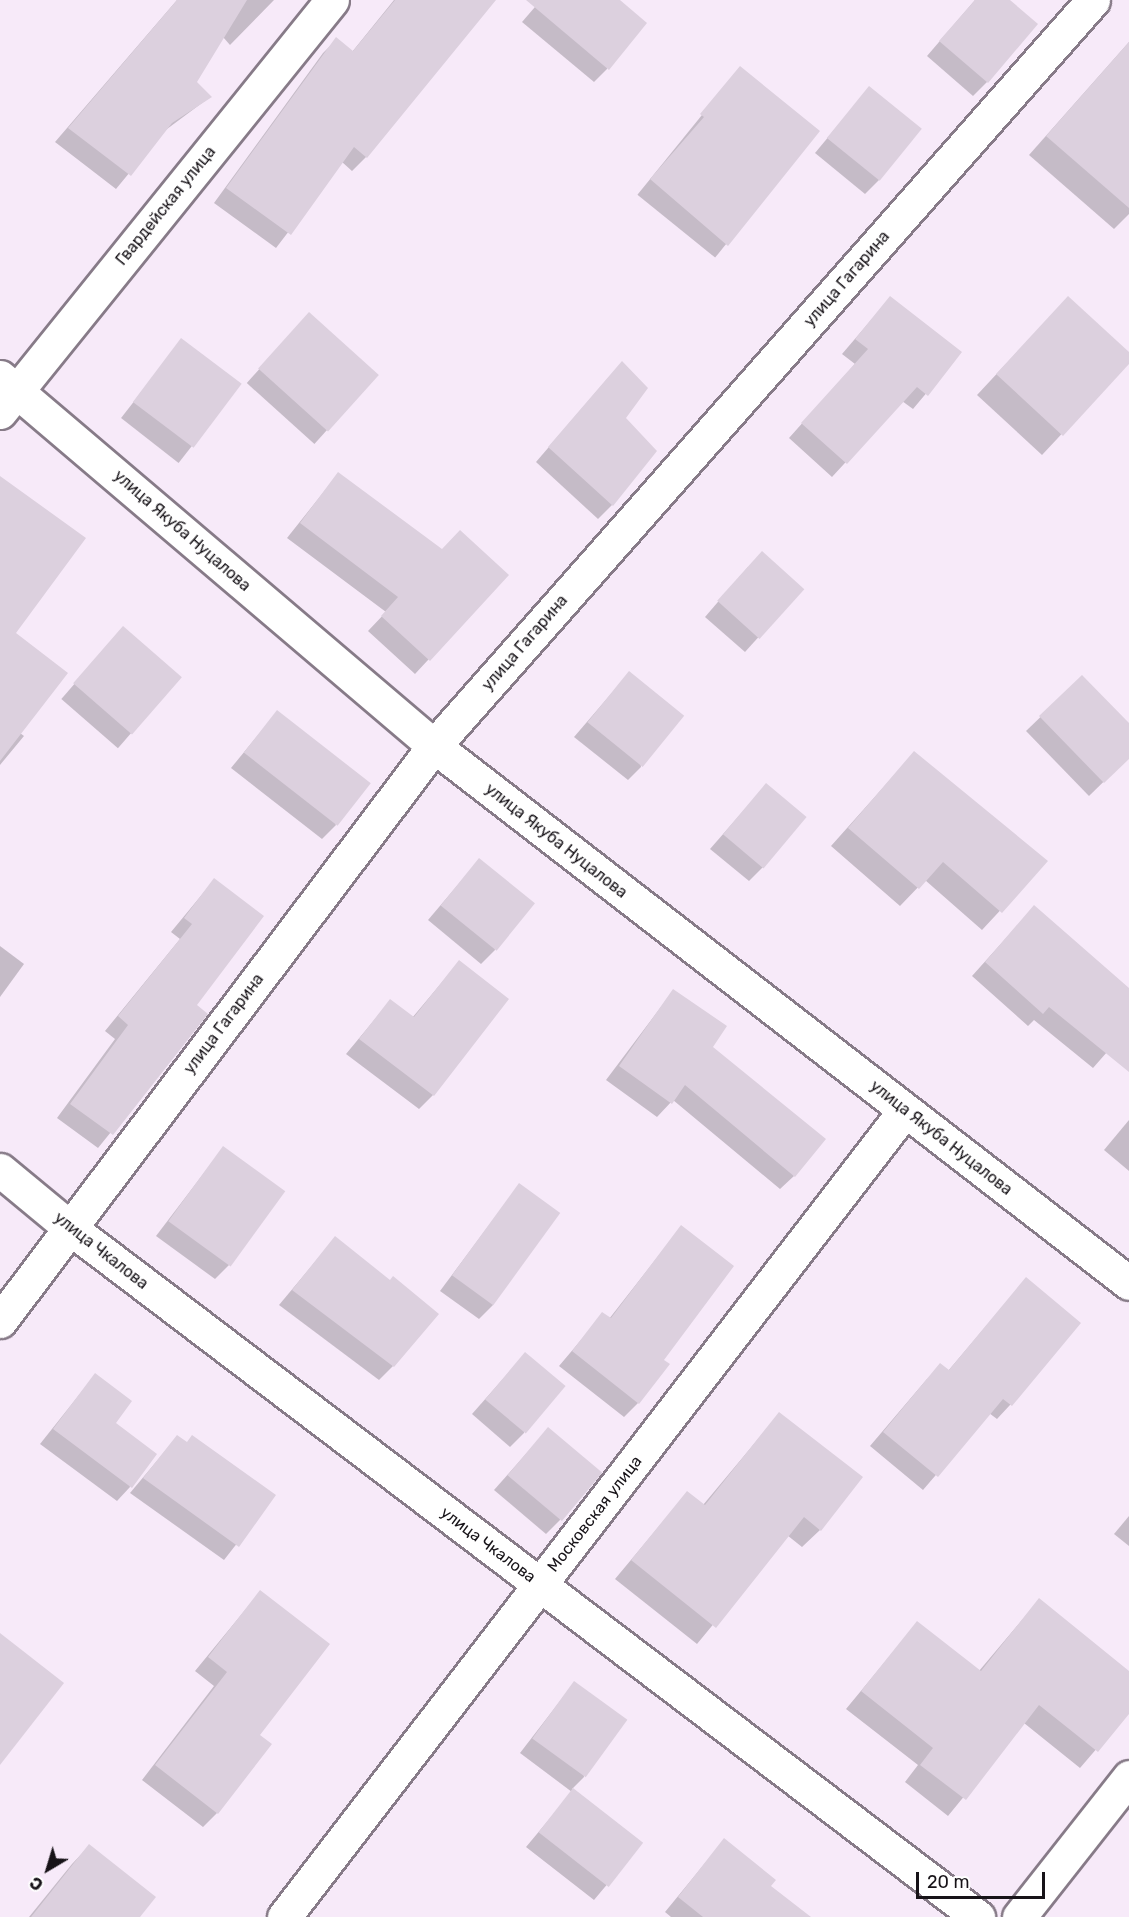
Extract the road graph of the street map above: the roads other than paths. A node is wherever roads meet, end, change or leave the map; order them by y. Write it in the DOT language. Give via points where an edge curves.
graph roads {
  1 [pos="332,0"];
  2 [pos="1093,0"];
  3 [pos="6,393"];
  4 [pos="434,746"];
  5 [pos="905,1110"];
  6 [pos="0,1170"];
  7 [pos="70,1228"];
  8 [pos="1129,1283"];
  9 [pos="0,1321"];
  10 [pos="540,1585"];
  11 [pos="1129,1777"];
  12 [pos="284,1917"];
  13 [pos="978,1917"];
  14 [pos="1019,1917"];
  1 -- 3 [label="street, Гвардейская улица"];
  2 -- 4 [label="street, улица Гагарина"];
  3 -- 4 [label="street, улица Якуба Нуцалова"];
  4 -- 5 [label="street, улица Якуба Нуцалова"];
  4 -- 7 [label="street, улица Гагарина"];
  5 -- 8 [label="street, улица Якуба Нуцалова"];
  5 -- 10 [label="street, Московская улица"];
  6 -- 7 [label="street, улица Чкалова"];
  7 -- 9 [label="street, улица Гагарина"];
  7 -- 10 [label="street, улица Чкалова"];
  10 -- 12 [label="street, Московская улица"];
  10 -- 13 [label="street, улица Чкалова"];
  11 -- 14 [label="street"];
}
